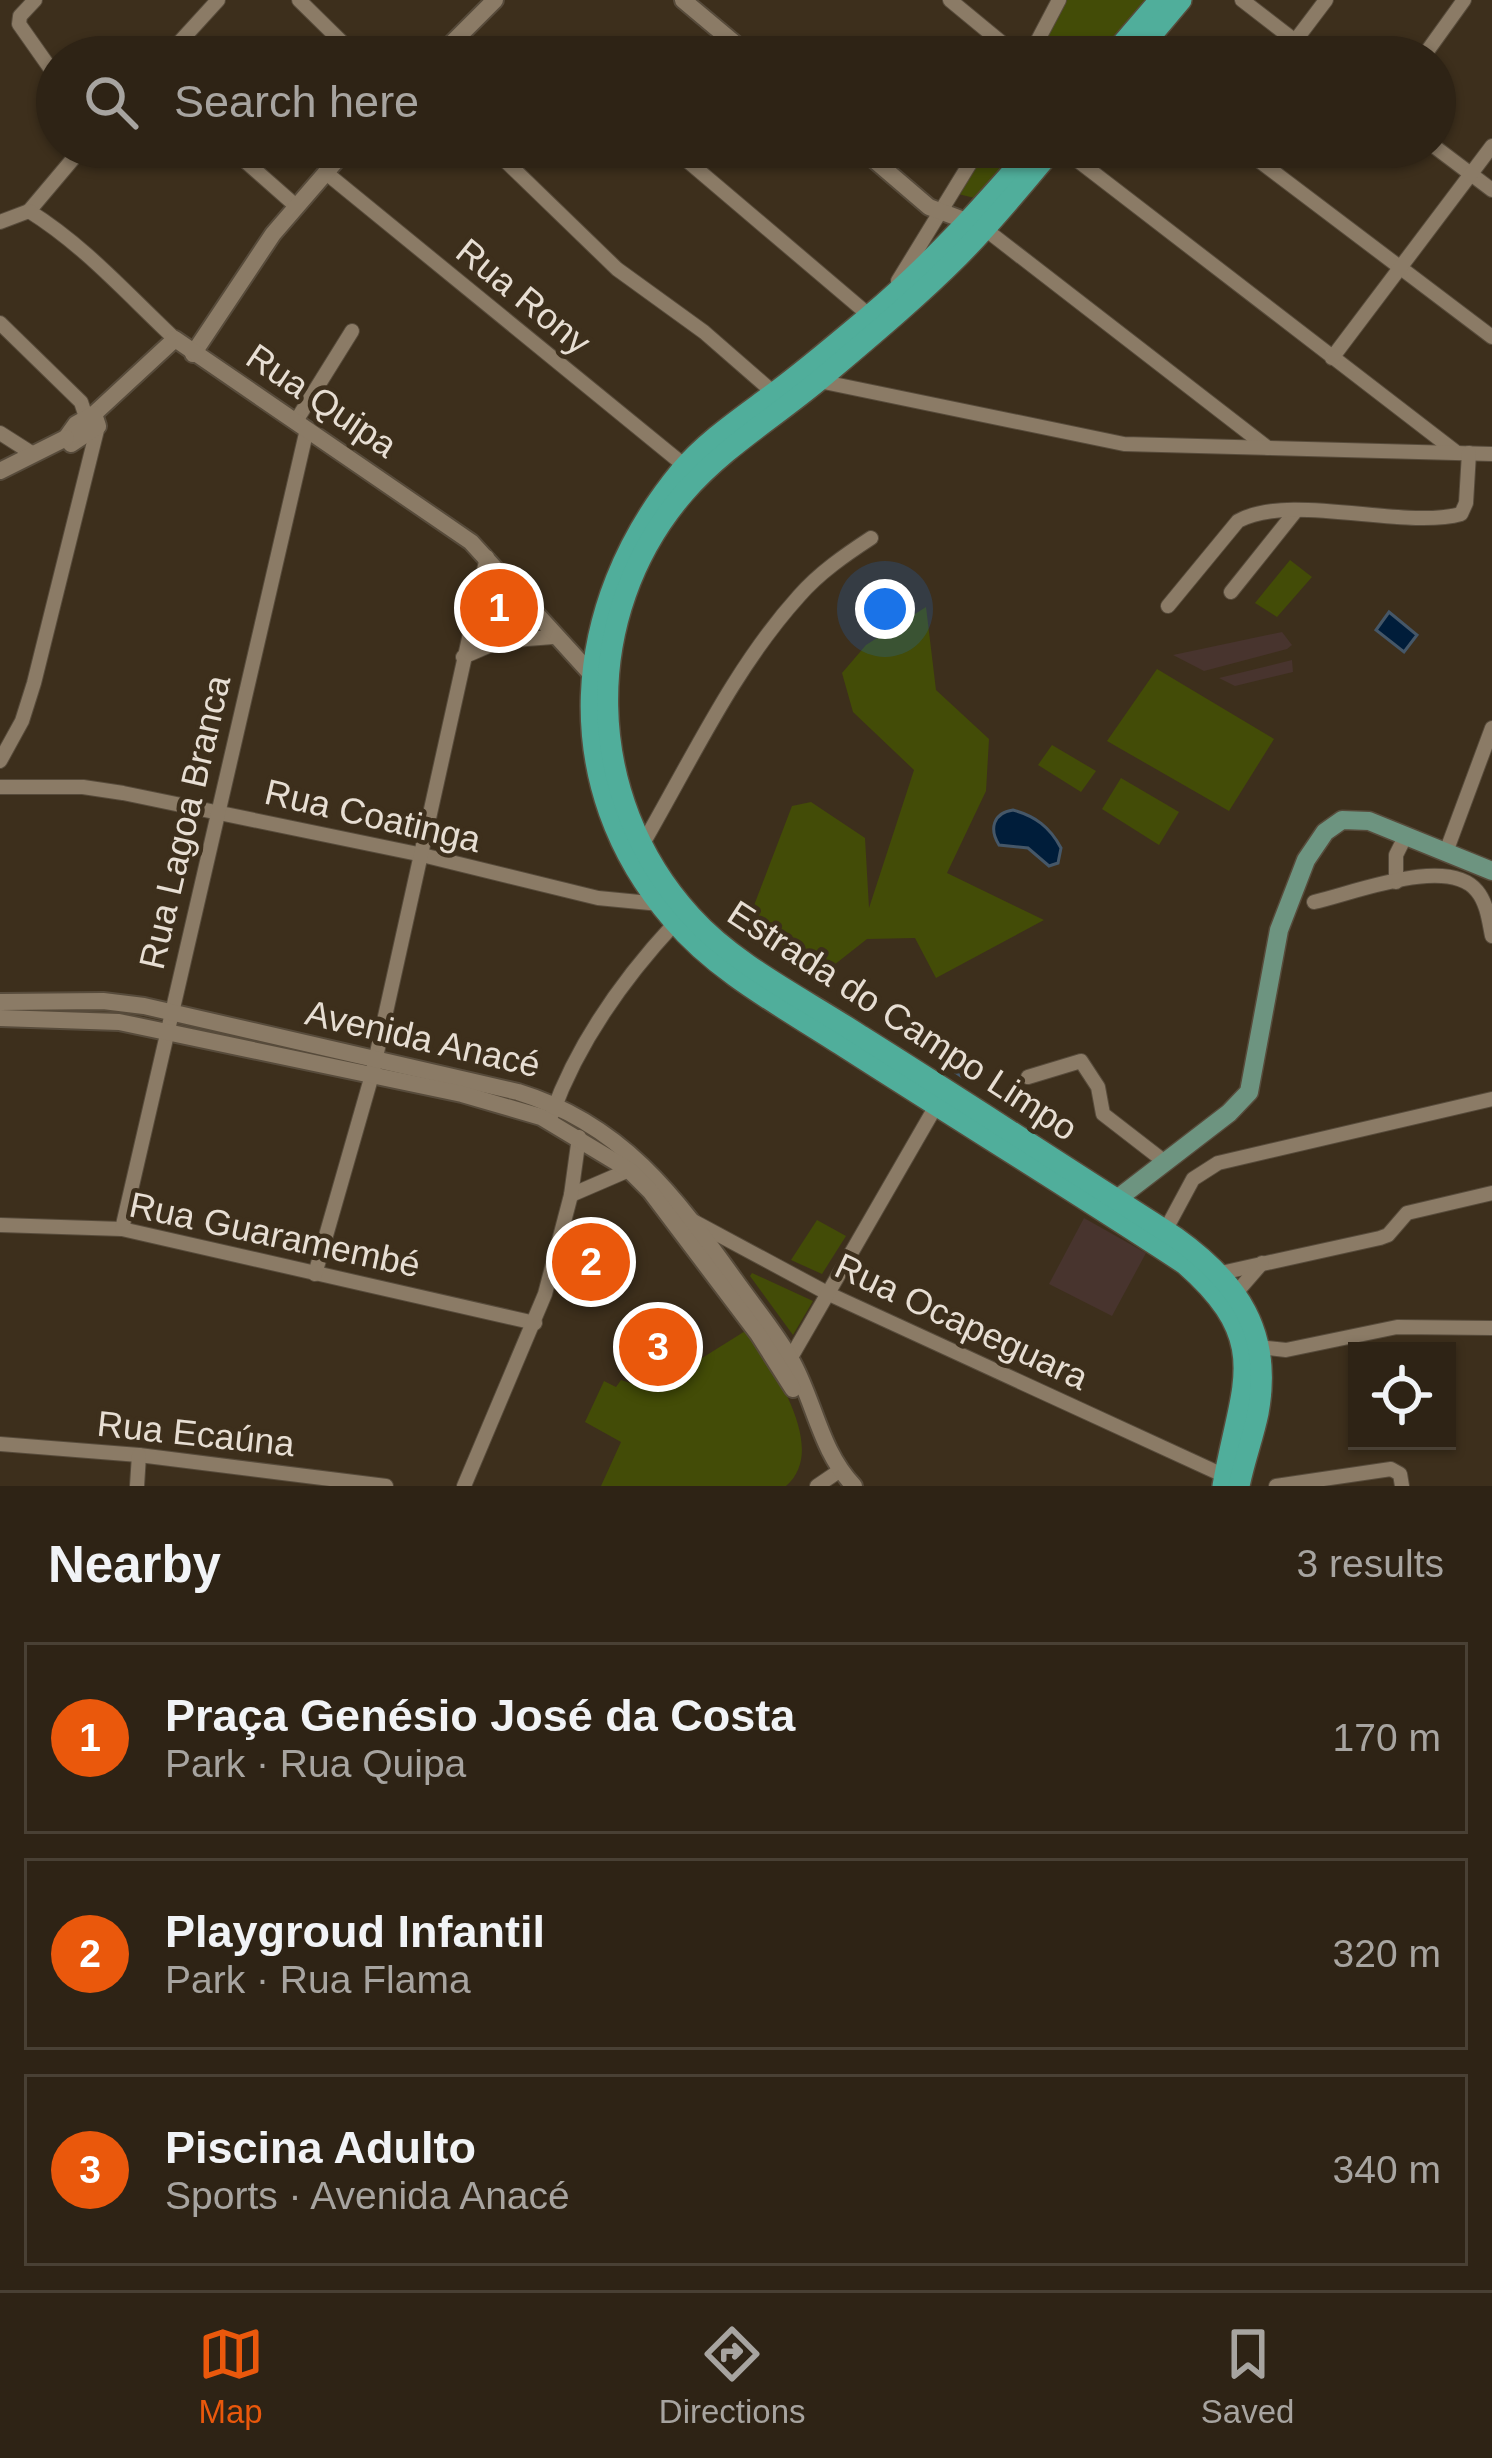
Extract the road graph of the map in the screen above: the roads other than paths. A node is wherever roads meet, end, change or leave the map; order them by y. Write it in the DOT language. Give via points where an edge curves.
graph roads {
  1 [pos="35,0"];
  2 [pos="218,0"];
  3 [pos="299,0"];
  4 [pos="495,0"];
  5 [pos="683,0"];
  6 [pos="950,0"];
  7 [pos="1058,0"];
  8 [pos="1160,0"];
  9 [pos="1181,0"];
  10 [pos="1242,0"];
  11 [pos="1327,0"];
  12 [pos="1464,0"];
  13 [pos="185,36"];
  14 [pos="336,36"];
  15 [pos="459,36"];
  16 [pos="726,36"];
  17 [pos="994,36"];
  18 [pos="1040,36"];
  19 [pos="1129,36"];
  20 [pos="1151,36"];
  21 [pos="1289,36"];
  22 [pos="1299,36"];
  23 [pos="1438,36"];
  24 [pos="36,48"];
  25 [pos="1492,146"];
  26 [pos="1456,163"];
  27 [pos="65,168"];
  28 [pos="253,168"];
  29 [pos="329,168"];
  30 [pos="513,168"];
  31 [pos="698,168"];
  32 [pos="883,168"];
  33 [pos="968,168"];
  34 [pos="1019,168"];
  35 [pos="1036,168"];
  36 [pos="1084,168"];
  37 [pos="1268,168"];
  38 [pos="325,172"];
  39 [pos="1471,174"];
  40 [pos="1492,190"];
  41 [pos="296,206"];
  42 [pos="29,211"];
  43 [pos="942,212"];
  44 [pos="0,222"];
  45 [pos="978,225"];
  46 [pos="1399,266"];
  47 [pos="877,309"];
  48 [pos="0,323"];
  49 [pos="352,331"];
  50 [pos="1492,337"];
  51 [pos="175,339"];
  52 [pos="194,354"];
  53 [pos="1332,358"];
  54 [pos="819,381"];
  55 [pos="774,393"];
  56 [pos="93,419"];
  57 [pos="301,425"];
  58 [pos="0,433"];
  59 [pos="69,441"];
  60 [pos="1268,448"];
  61 [pos="1462,452"];
  62 [pos="33,454"];
  63 [pos="1492,454"];
  64 [pos="685,466"];
  65 [pos="0,471"];
  66 [pos="82,485"];
  67 [pos="1295,512"];
  68 [pos="871,538"];
  69 [pos="487,557"];
  70 [pos="1231,592"];
  71 [pos="1168,607"];
  72 [pos="553,637"];
  73 [pos="464,657"];
  74 [pos="592,675"];
  75 [pos="1492,728"];
  76 [pos="0,761"];
  77 [pos="0,787"];
  78 [pos="217,812"];
  79 [pos="1406,835"];
  80 [pos="641,848"];
  81 [pos="1446,852"];
  82 [pos="418,854"];
  83 [pos="1492,871"];
  84 [pos="1396,882"];
  85 [pos="1314,902"];
  86 [pos="660,904"];
  87 [pos="675,923"];
  88 [pos="1492,936"];
  89 [pos="0,1002"];
  90 [pos="171,1011"];
  91 [pos="0,1018"];
  92 [pos="166,1031"];
  93 [pos="373,1068"];
  94 [pos="1028,1077"];
  95 [pos="1492,1099"];
  96 [pos="936,1106"];
  97 [pos="552,1112"];
  98 [pos="579,1137"];
  99 [pos="1165,1162"];
  100 [pos="629,1170"];
  101 [pos="1492,1193"];
  102 [pos="572,1195"];
  103 [pos="1109,1205"];
  104 [pos="684,1223"];
  105 [pos="0,1225"];
  106 [pos="122,1229"];
  107 [pos="1166,1231"];
  108 [pos="1262,1263"];
  109 [pos="1221,1273"];
  110 [pos="315,1274"];
  111 [pos="1236,1293"];
  112 [pos="829,1294"];
  113 [pos="535,1322"];
  114 [pos="1492,1328"];
  115 [pos="1260,1358"];
  116 [pos="787,1365"];
  117 [pos="0,1444"];
  118 [pos="139,1455"];
  119 [pos="831,1480"];
  120 [pos="320,1481"];
  121 [pos="1229,1482"];
  122 [pos="1283,1484"];
  123 [pos="137,1486"];
  124 [pos="386,1486"];
  125 [pos="464,1486"];
  126 [pos="854,1486"];
  127 [pos="1402,1486"];
  1 -- 24 [label="street" via="19,24"];
  2 -- 13 [label="street"];
  3 -- 14 [label="street"];
  4 -- 15 [label="street"];
  5 -- 16 [label="street"];
  6 -- 17 [label="street"];
  7 -- 18 [label="street"];
  8 -- 19 [label="main road"];
  9 -- 20 [label="main road"];
  10 -- 21 [label="street"];
  11 -- 22 [label="street"];
  12 -- 23 [label="street"];
  25 -- 39 [label="street"];
  26 -- 39 [label="street"];
  27 -- 42 [label="street"];
  28 -- 41 [label="street"];
  29 -- 38 [label="street"];
  30 -- 55 [label="street" via="617,269"];
  31 -- 47 [label="street"];
  32 -- 43 [label="street"];
  33 -- 43 [label="street"];
  34 -- 45 [label="main road, Estrada do Campo Limpo"];
  35 -- 45 [label="main road, Estrada do Campo Limpo"];
  36 -- 53 [label="street"];
  37 -- 46 [label="street"];
  38 -- 41 [label="street"];
  38 -- 64 [label="street, Rua Rony"];
  39 -- 40 [label="street"];
  39 -- 46 [label="street"];
  41 -- 52 [label="street"];
  42 -- 44 [label="street"];
  42 -- 51 [label="street, Rua Quipa" via="86,252"];
  43 -- 45 [label="street"];
  43 -- 47 [label="street"];
  45 -- 47 [label="main road, Estrada do Campo Limpo"];
  45 -- 54 [label="main road, Estrada do Campo Limpo" via="949,266"];
  45 -- 60 [label="street"];
  46 -- 50 [label="street"];
  46 -- 53 [label="street"];
  47 -- 55 [label="main road, Estrada do Campo Limpo"];
  48 -- 56 [label="street"];
  49 -- 57 [label="street, Rua Lagoa Branca"];
  51 -- 52 [label="street, Rua Quipa"];
  51 -- 56 [label="street"];
  52 -- 57 [label="street, Rua Quipa"];
  53 -- 61 [label="street"];
  54 -- 60 [label="street" via="1090,439"];
  54 -- 80 [label="main road, Estrada do Campo Limpo" via="688,489 645,548 626,591 606,724 612,768"];
  55 -- 64 [label="main road, Estrada do Campo Limpo"];
  56 -- 59 [label="street"];
  56 -- 66 [label="street" via="96,446"];
  57 -- 69 [label="street, Rua Quipa"];
  57 -- 78 [label="street, Rua Lagoa Branca"];
  58 -- 62 [label="street"];
  59 -- 62 [label="street"];
  59 -- 66 [label="street"];
  60 -- 61 [label="street"];
  61 -- 63 [label="street"];
  61 -- 67 [label="street" via="1466,502 1454,517"];
  62 -- 65 [label="street"];
  64 -- 74 [label="main road, Estrada do Campo Limpo" via="623,560"];
  66 -- 76 [label="street" via="34,683"];
  67 -- 70 [label="street"];
  67 -- 71 [label="street" via="1238,521"];
  68 -- 80 [label="street" via="811,583 768,635"];
  69 -- 72 [label="street, Rua Quipa"];
  69 -- 73 [label="street"];
  72 -- 73 [label="street" via="500,641"];
  72 -- 74 [label="street, Rua Quipa"];
  73 -- 82 [label="street"];
  74 -- 86 [label="main road, Estrada do Campo Limpo" via="600,785 623,848"];
  75 -- 81 [label="street"];
  77 -- 78 [label="street, Rua Coatinga" via="83,788"];
  78 -- 82 [label="street, Rua Coatinga"];
  78 -- 90 [label="street, Rua Lagoa Branca"];
  79 -- 81 [label="main road"];
  79 -- 84 [label="street"];
  79 -- 99 [label="main road" via="1353,818 1318,842 1271,957 1249,1093"];
  80 -- 103 [label="main road, Estrada do Campo Limpo" via="720,943"];
  81 -- 83 [label="main road"];
  82 -- 86 [label="street, Rua Coatinga" via="598,898"];
  82 -- 93 [label="street"];
  84 -- 85 [label="street"];
  84 -- 88 [label="street" via="1460,878 1481,895"];
  86 -- 87 [label="main road, Estrada do Campo Limpo"];
  87 -- 96 [label="main road, Estrada do Campo Limpo" via="711,958"];
  87 -- 97 [label="street" via="611,1002"];
  89 -- 90 [label="street, Avenida Anacé" via="103,1001"];
  90 -- 92 [label="street, Rua Lagoa Branca"];
  90 -- 93 [label="street, Avenida Anacé"];
  91 -- 92 [label="street, Avenida Anacé"];
  92 -- 93 [label="street, Avenida Anacé"];
  92 -- 106 [label="street, Rua Lagoa Branca"];
  93 -- 97 [label="street, Avenida Anacé"];
  93 -- 110 [label="street"];
  94 -- 99 [label="street" via="1081,1061 1098,1087 1102,1114"];
  95 -- 107 [label="street" via="1218,1163 1193,1179"];
  96 -- 103 [label="main road, Estrada do Campo Limpo"];
  96 -- 112 [label="street"];
  97 -- 98 [label="street, Avenida Anacé"];
  97 -- 104 [label="street, Avenida Anacé" via="616,1142 654,1176"];
  98 -- 100 [label="street, Avenida Anacé"];
  98 -- 102 [label="street"];
  99 -- 103 [label="main road"];
  100 -- 102 [label="street"];
  100 -- 104 [label="street, Avenida Anacé"];
  101 -- 108 [label="street" via="1407,1213 1380,1238"];
  102 -- 113 [label="street"];
  103 -- 107 [label="main road, Estrada do Campo Limpo"];
  103 -- 121 [label="main road, Estrada do Campo Limpo" via="1228,1306 1245,1375"];
  104 -- 112 [label="street, Rua Ocapeguara"];
  104 -- 116 [label="street, Avenida Anacé"];
  105 -- 106 [label="street, Rua Guaramembé"];
  106 -- 110 [label="street, Rua Guaramembé"];
  107 -- 109 [label="main road, Estrada do Campo Limpo"];
  108 -- 109 [label="street"];
  108 -- 111 [label="street"];
  109 -- 111 [label="main road, Estrada do Campo Limpo"];
  110 -- 113 [label="street, Rua Guaramembé"];
  111 -- 115 [label="main road, Estrada do Campo Limpo"];
  112 -- 116 [label="street"];
  112 -- 121 [label="street, Rua Ocapeguara"];
  113 -- 125 [label="street"];
  114 -- 115 [label="street" via="1397,1327"];
  115 -- 121 [label="main road" via="1259,1407"];
  116 -- 119 [label="street, Avenida Anacé"];
  117 -- 118 [label="street, Rua Ecaúna"];
  118 -- 120 [label="street, Rua Ecaúna"];
  118 -- 123 [label="street"];
  119 -- 126 [label="street, Avenida Anacé"];
  120 -- 124 [label="street, Rua Ecaúna"];
  122 -- 127 [label="street" via="1391,1469"];
}
